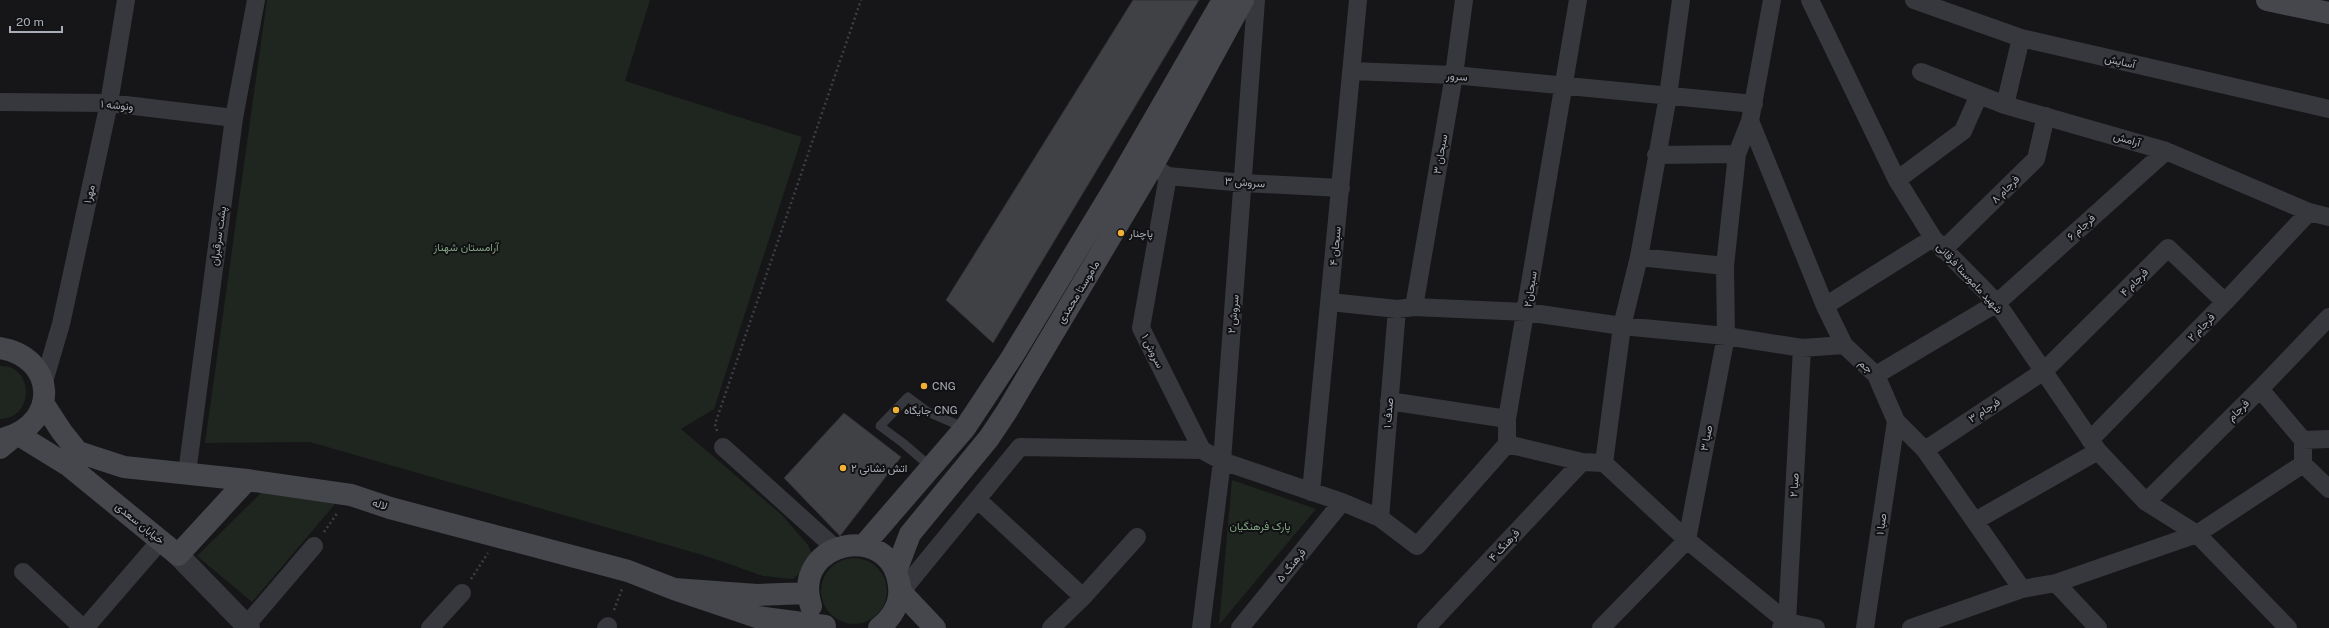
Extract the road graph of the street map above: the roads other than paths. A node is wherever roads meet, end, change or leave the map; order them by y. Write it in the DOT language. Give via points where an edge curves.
graph roads {
  1 [pos="126,0"];
  2 [pos="256,0"];
  3 [pos="1223,0"];
  4 [pos="1243,0"];
  5 [pos="1256,0"];
  6 [pos="1358,0"];
  7 [pos="1464,0"];
  8 [pos="1578,0"];
  9 [pos="1681,0"];
  10 [pos="1772,0"];
  11 [pos="1810,0"];
  12 [pos="1914,0"];
  13 [pos="2267,0"];
  14 [pos="2329,13"];
  15 [pos="2021,38"];
  16 [pos="1351,71"];
  17 [pos="1921,72"];
  18 [pos="1454,75"];
  19 [pos="1562,86"];
  20 [pos="1979,95"];
  21 [pos="1668,96"];
  22 [pos="0,102"];
  23 [pos="109,103"];
  24 [pos="2005,105"];
  25 [pos="2329,109"];
  26 [pos="1752,112"];
  27 [pos="2046,116"];
  28 [pos="234,118"];
  29 [pos="2166,151"];
  30 [pos="1737,154"];
  31 [pos="1656,155"];
  32 [pos="1160,171"];
  33 [pos="1897,180"];
  34 [pos="1244,183"];
  35 [pos="1341,188"];
  36 [pos="2309,212"];
  37 [pos="2329,217"];
  38 [pos="1938,244"];
  39 [pos="1639,257"];
  40 [pos="1725,266"];
  41 [pos="1330,302"];
  42 [pos="2225,302"];
  43 [pos="1997,303"];
  44 [pos="1825,306"];
  45 [pos="1406,308"];
  46 [pos="1526,312"];
  47 [pos="2329,317"];
  48 [pos="1622,326"];
  49 [pos="1726,336"];
  50 [pos="1844,345"];
  51 [pos="0,348"];
  52 [pos="1802,348"];
  53 [pos="2044,371"];
  54 [pos="1876,375"];
  55 [pos="2260,389"];
  56 [pos="43,394"];
  57 [pos="1389,401"];
  58 [pos="1508,419"];
  59 [pos="1896,421"];
  60 [pos="965,428"];
  61 [pos="8,436"];
  62 [pos="2329,439"];
  63 [pos="2303,440"];
  64 [pos="1508,444"];
  65 [pos="2094,445"];
  66 [pos="723,447"];
  67 [pos="0,448"];
  68 [pos="1202,450"];
  69 [pos="1925,450"];
  70 [pos="1222,461"];
  71 [pos="1582,462"];
  72 [pos="1604,463"];
  73 [pos="2303,464"];
  74 [pos="932,468"];
  75 [pos="187,473"];
  76 [pos="247,480"];
  77 [pos="2329,489"];
  78 [pos="1311,492"];
  79 [pos="977,499"];
  80 [pos="1342,502"];
  81 [pos="2146,502"];
  82 [pos="1380,518"];
  83 [pos="1976,521"];
  84 [pos="2197,534"];
  85 [pos="1137,537"];
  86 [pos="162,540"];
  87 [pos="1687,540"];
  88 [pos="864,545"];
  89 [pos="314,546"];
  90 [pos="835,548"];
  91 [pos="178,555"];
  92 [pos="23,572"];
  93 [pos="898,581"];
  94 [pos="2056,583"];
  95 [pos="674,590"];
  96 [pos="2022,590"];
  97 [pos="462,593"];
  98 [pos="808,593"];
  99 [pos="1083,597"];
  100 [pos="1784,625"];
  101 [pos="246,627"];
  102 [pos="827,627"];
  103 [pos="84,628"];
  104 [pos="430,628"];
  105 [pos="879,628"];
  106 [pos="935,628"];
  107 [pos="1051,628"];
  108 [pos="1201,628"];
  109 [pos="1240,628"];
  110 [pos="1426,628"];
  111 [pos="1601,628"];
  112 [pos="1816,628"];
  113 [pos="1865,628"];
  114 [pos="1911,628"];
  115 [pos="2098,628"];
  116 [pos="2288,628"];
  1 -- 23 [label="street, مهر۱"];
  2 -- 28 [label="street, پشت سرقبران"];
  3 -- 60 [label="main road, ماموستا محمدی" via="1118,182 1012,357"];
  4 -- 32 [label="main road, ماموستا محمدی"];
  5 -- 34 [label="street, سروش ۲"];
  6 -- 16 [label="street, سبحان ۴"];
  7 -- 18 [label="street, سبحان ۳"];
  8 -- 19 [label="street, سبحان۲"];
  9 -- 21 [label="street"];
  10 -- 26 [label="street, صبا ۳"];
  11 -- 33 [label="street, شهید ماموستا فرقانی"];
  12 -- 15 [label="street, آسایش"];
  13 -- 14 [label="main road"];
  15 -- 24 [label="street"];
  15 -- 25 [label="street, آسایش"];
  16 -- 18 [label="street, سرور"];
  16 -- 35 [label="street, سبحان ۴"];
  17 -- 20 [label="street, آرامش"];
  18 -- 19 [label="street, سرور"];
  18 -- 45 [label="street, سبحان ۳"];
  19 -- 21 [label="street, سرور"];
  19 -- 46 [label="street, سبحان۲"];
  20 -- 24 [label="street, آرامش"];
  20 -- 33 [label="street" via="1963,131"];
  21 -- 26 [label="street, سرور"];
  21 -- 31 [label="street"];
  22 -- 23 [label="street, ونوشه ۱"];
  23 -- 28 [label="street, ونوشه ۱"];
  23 -- 56 [label="street, مهر۱" via="61,324"];
  24 -- 27 [label="street, آرامش"];
  26 -- 30 [label="street, صبا ۳"];
  26 -- 44 [label="street, جم"];
  27 -- 29 [label="street, آرامش"];
  27 -- 38 [label="street, فرجام ۸" via="2036,159"];
  28 -- 75 [label="street, پشت سرقبران"];
  29 -- 36 [label="street, آرامش"];
  29 -- 43 [label="street, فرجام ۶"];
  30 -- 31 [label="street"];
  30 -- 40 [label="street, صبا ۳"];
  31 -- 39 [label="street"];
  32 -- 34 [label="street, سروش ۳"];
  32 -- 68 [label="street, سروش ۱" via="1141,328"];
  32 -- 93 [label="main road, ماموستا محمدی" via="1007,411 910,534"];
  33 -- 38 [label="street, شهید ماموستا فرقانی"];
  34 -- 35 [label="street, سروش ۳"];
  34 -- 70 [label="street, سروش ۲"];
  35 -- 41 [label="street, سبحان ۴"];
  36 -- 37 [label="street, آرامش"];
  36 -- 42 [label="street, فرجام ۲"];
  38 -- 43 [label="street, شهید ماموستا فرقانی"];
  38 -- 44 [label="street, فرجام ۸"];
  39 -- 40 [label="street"];
  39 -- 48 [label="street"];
  40 -- 49 [label="street, صبا ۳"];
  41 -- 45 [label="street"];
  41 -- 78 [label="street, سبحان ۴"];
  42 -- 53 [label="street, فرجام ۴" via="2168,248"];
  42 -- 65 [label="street, فرجام ۲"];
  43 -- 53 [label="street, شهید ماموستا فرقانی"];
  43 -- 54 [label="street, فرجام ۶"];
  44 -- 50 [label="street, جم"];
  45 -- 46 [label="street"];
  45 -- 57 [label="street, صدف ۱"];
  46 -- 48 [label="street"];
  46 -- 58 [label="street, سبحان۲"];
  47 -- 55 [label="street, فرجام"];
  48 -- 49 [label="street"];
  48 -- 72 [label="street"];
  49 -- 52 [label="street"];
  49 -- 87 [label="street, صبا ۳"];
  50 -- 52 [label="street"];
  50 -- 54 [label="street, جم"];
  51 -- 56 [label="main road" via="16,351 30,360 39,373"];
  52 -- 100 [label="street, صبا ۲"];
  53 -- 65 [label="street, شهید ماموستا فرقانی"];
  53 -- 69 [label="street, فرجام ۳"];
  54 -- 59 [label="street, جم"];
  55 -- 63 [label="street"];
  55 -- 81 [label="street, فرجام"];
  56 -- 61 [label="main road" via="33,424"];
  56 -- 75 [label="main road, لاله" via="62,432 78,452 124,467"];
  57 -- 58 [label="street"];
  57 -- 82 [label="street, صدف ۱"];
  58 -- 64 [label="street, سبحان۲"];
  59 -- 69 [label="street, جم"];
  59 -- 113 [label="street, صبا ۱"];
  60 -- 74 [label="main road, ماموستا محمدی"];
  60 -- 74 [label="lane" via="928,412 908,397 880,426"];
  61 -- 67 [label="main road"];
  61 -- 86 [label="main road, خیابان سعدی" via="69,466"];
  62 -- 63 [label="street"];
  63 -- 73 [label="street"];
  64 -- 71 [label="street"];
  64 -- 82 [label="street" via="1418,546"];
  65 -- 81 [label="street, شهید ماموستا فرقانی"];
  65 -- 83 [label="street, فرجام ۲"];
  66 -- 90 [label="street"];
  68 -- 70 [label="street"];
  68 -- 79 [label="street" via="1020,447"];
  69 -- 83 [label="street, جم"];
  70 -- 78 [label="street"];
  70 -- 108 [label="street, سروش ۲"];
  71 -- 72 [label="street"];
  71 -- 110 [label="street, فرهنگ ۴"];
  72 -- 87 [label="street"];
  73 -- 77 [label="street"];
  73 -- 84 [label="street"];
  74 -- 88 [label="main road, ماموستا محمدی"];
  75 -- 76 [label="main road, لاله"];
  76 -- 91 [label="main road"];
  76 -- 95 [label="main road, لاله" via="350,495 628,571"];
  78 -- 80 [label="street"];
  79 -- 93 [label="street"];
  79 -- 99 [label="street"];
  80 -- 82 [label="street"];
  80 -- 109 [label="street, فرهنگ ۵"];
  81 -- 84 [label="street, شهید ماموستا فرقانی"];
  83 -- 96 [label="street, جم"];
  84 -- 94 [label="street"];
  84 -- 116 [label="street, شهید ماموستا فرقانی"];
  85 -- 99 [label="street"];
  86 -- 91 [label="main road, خیابان سعدی"];
  86 -- 103 [label="street"];
  87 -- 100 [label="street"];
  87 -- 111 [label="street"];
  88 -- 90 [label="main road"];
  88 -- 93 [label="main road" via="877,550 888,559"];
  89 -- 101 [label="street"];
  90 -- 98 [label="main road" via="823,555 814,566 809,579"];
  91 -- 101 [label="street, خیابان سعدی"];
  92 -- 103 [label="street"];
  93 -- 105 [label="main road, ماموستا محمدی" via="900,591 894,612"];
  93 -- 106 [label="main road"];
  94 -- 96 [label="street"];
  94 -- 115 [label="street"];
  95 -- 98 [label="main road" via="757,595"];
  95 -- 102 [label="main road" via="757,617"];
  96 -- 114 [label="street"];
  97 -- 104 [label="street"];
  98 -- 102 [label="main road" via="810,605 816,616"];
  99 -- 107 [label="street"];
  100 -- 112 [label="street"];
}
